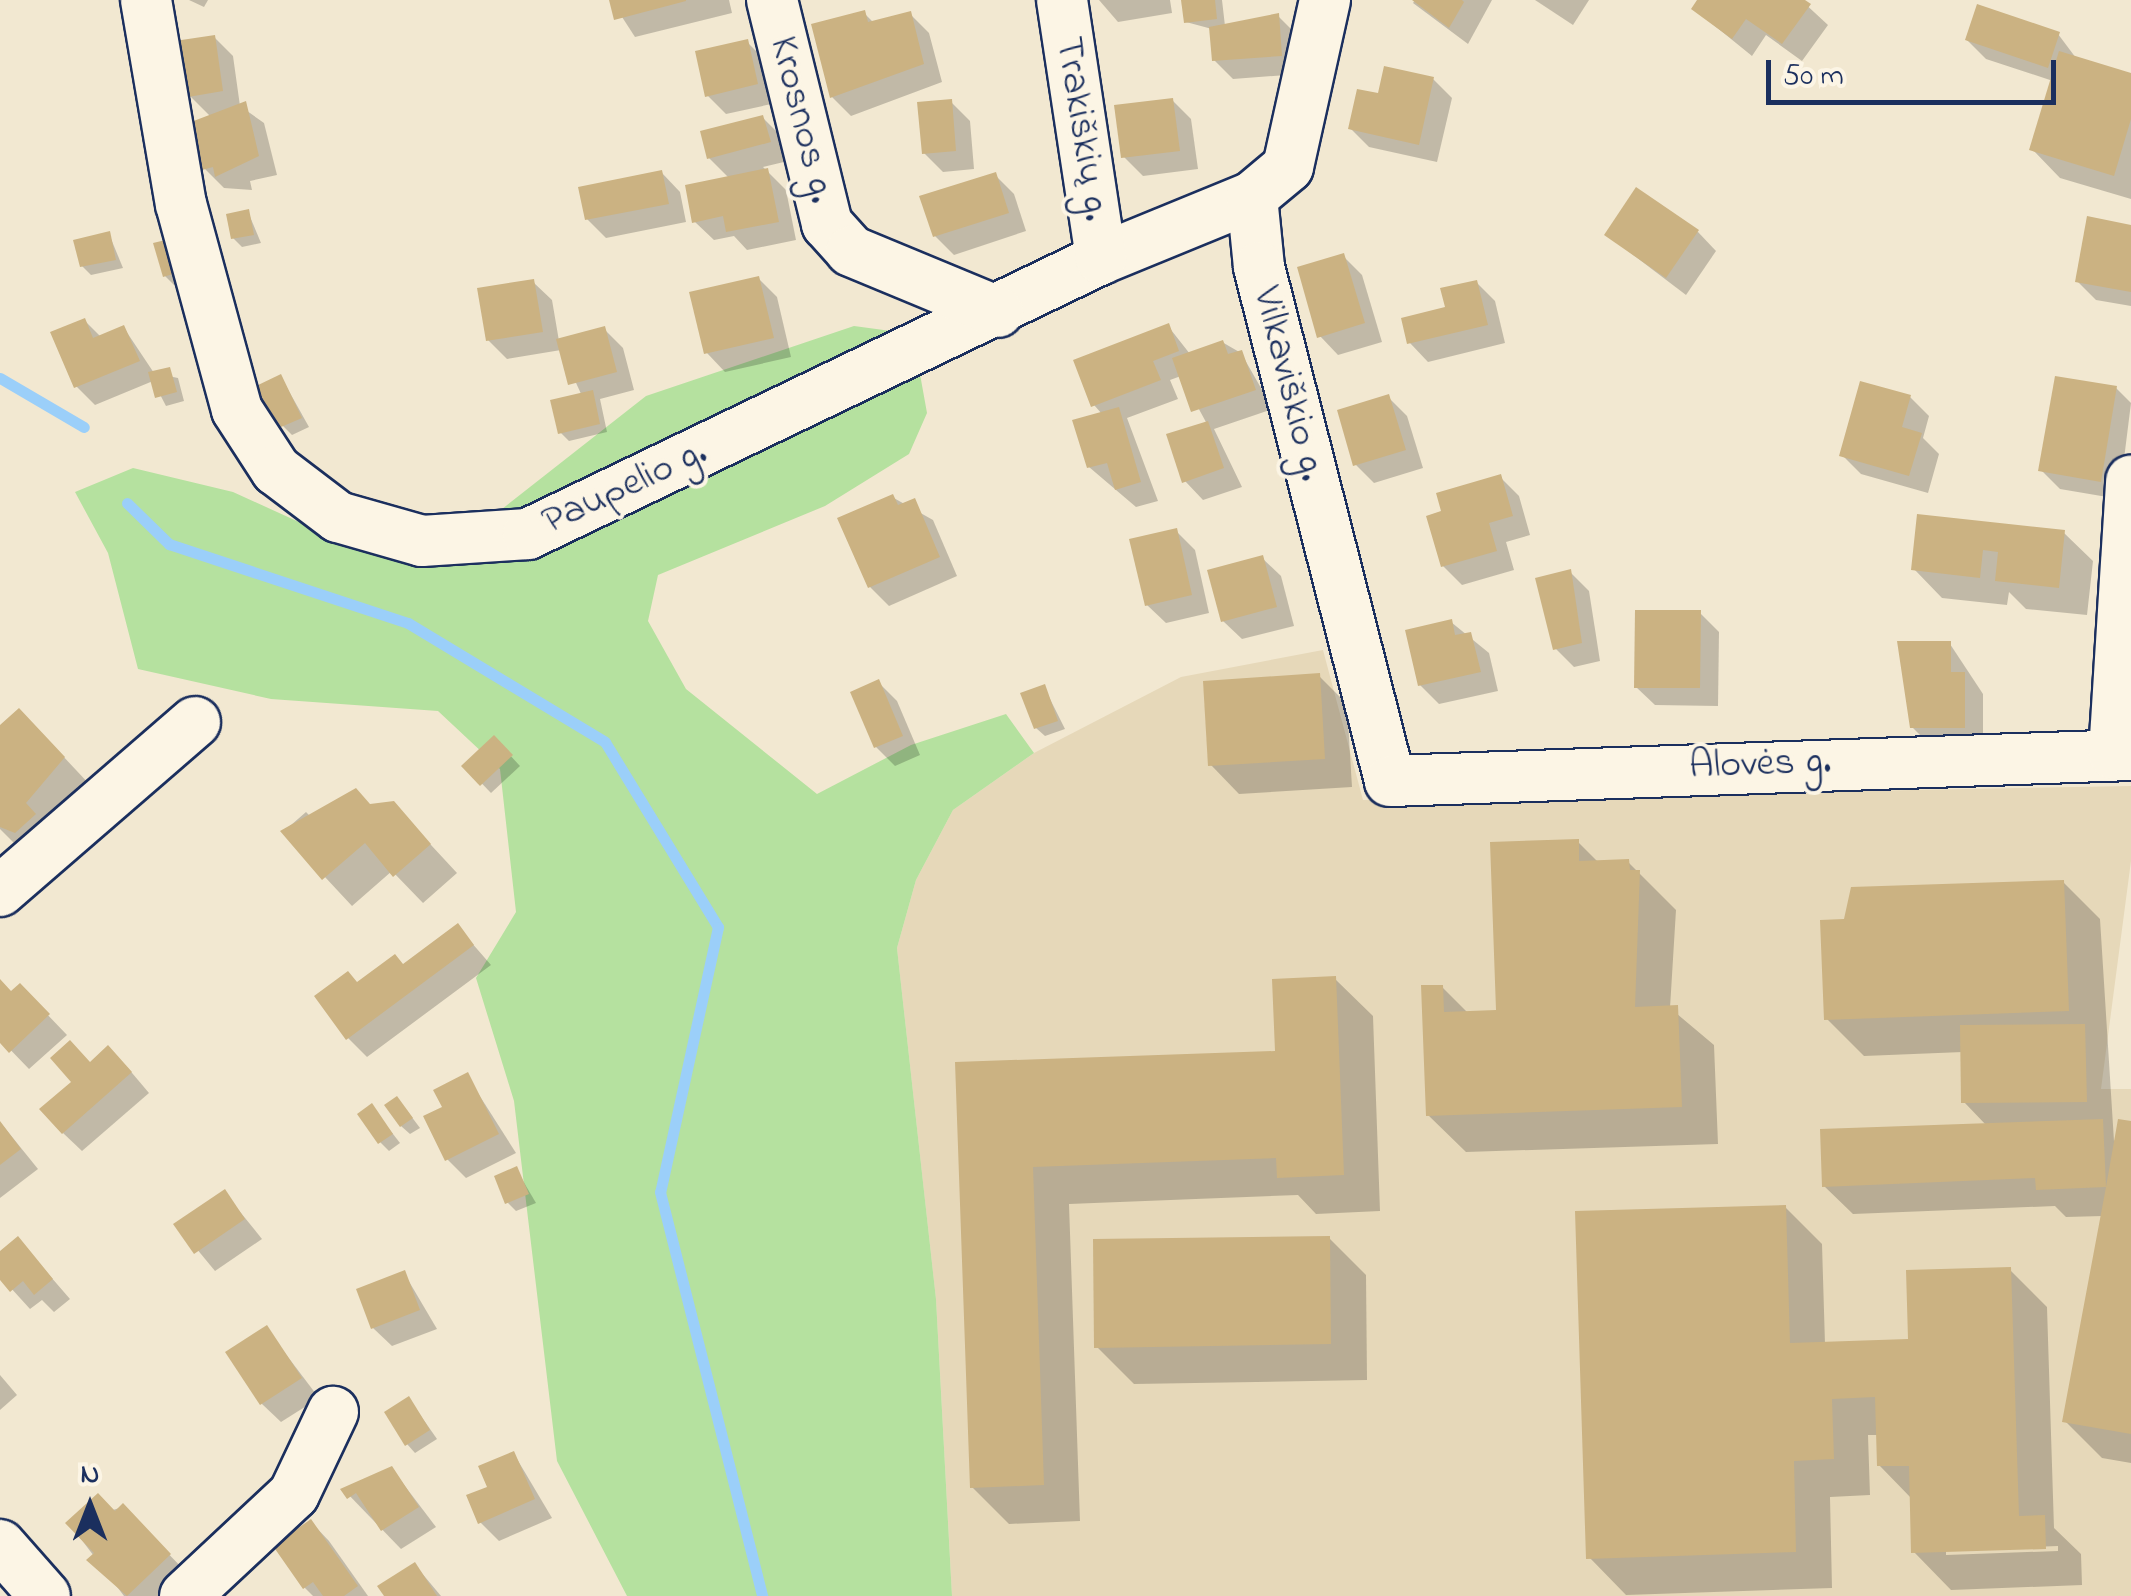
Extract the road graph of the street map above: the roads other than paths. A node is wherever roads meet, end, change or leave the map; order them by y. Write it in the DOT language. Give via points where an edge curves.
graph roads {
  1 [pos="146,0"];
  2 [pos="772,0"];
  3 [pos="1062,0"];
  4 [pos="1325,0"];
  5 [pos="1252,197"];
  6 [pos="1101,259"];
  7 [pos="998,312"];
  8 [pos="2131,481"];
  9 [pos="196,722"];
  10 [pos="2122,754"];
  11 [pos="1390,781"];
  12 [pos="0,891"];
  13 [pos="333,1412"];
  14 [pos="0,1545"];
  15 [pos="44,1596"];
  16 [pos="185,1596"];
  1 -- 7 [label="street, Paupelio g." via="181,204 237,410 276,470 338,517 422,541 528,534"];
  2 -- 7 [label="street, Krosnos g." via="827,224 851,251"];
  3 -- 6 [label="street, Trakiškių g."];
  4 -- 5 [label="street" via="1288,168"];
  5 -- 6 [label="street, Paupelio g."];
  5 -- 11 [label="street, Vilkaviškio g." via="1259,267"];
  6 -- 7 [label="street, Paupelio g."];
  8 -- 10 [label="street"];
  9 -- 12 [label="street"];
  10 -- 11 [label="street, Alovės g."];
  13 -- 16 [label="street" via="294,1494"];
  14 -- 15 [label="street"];
}
